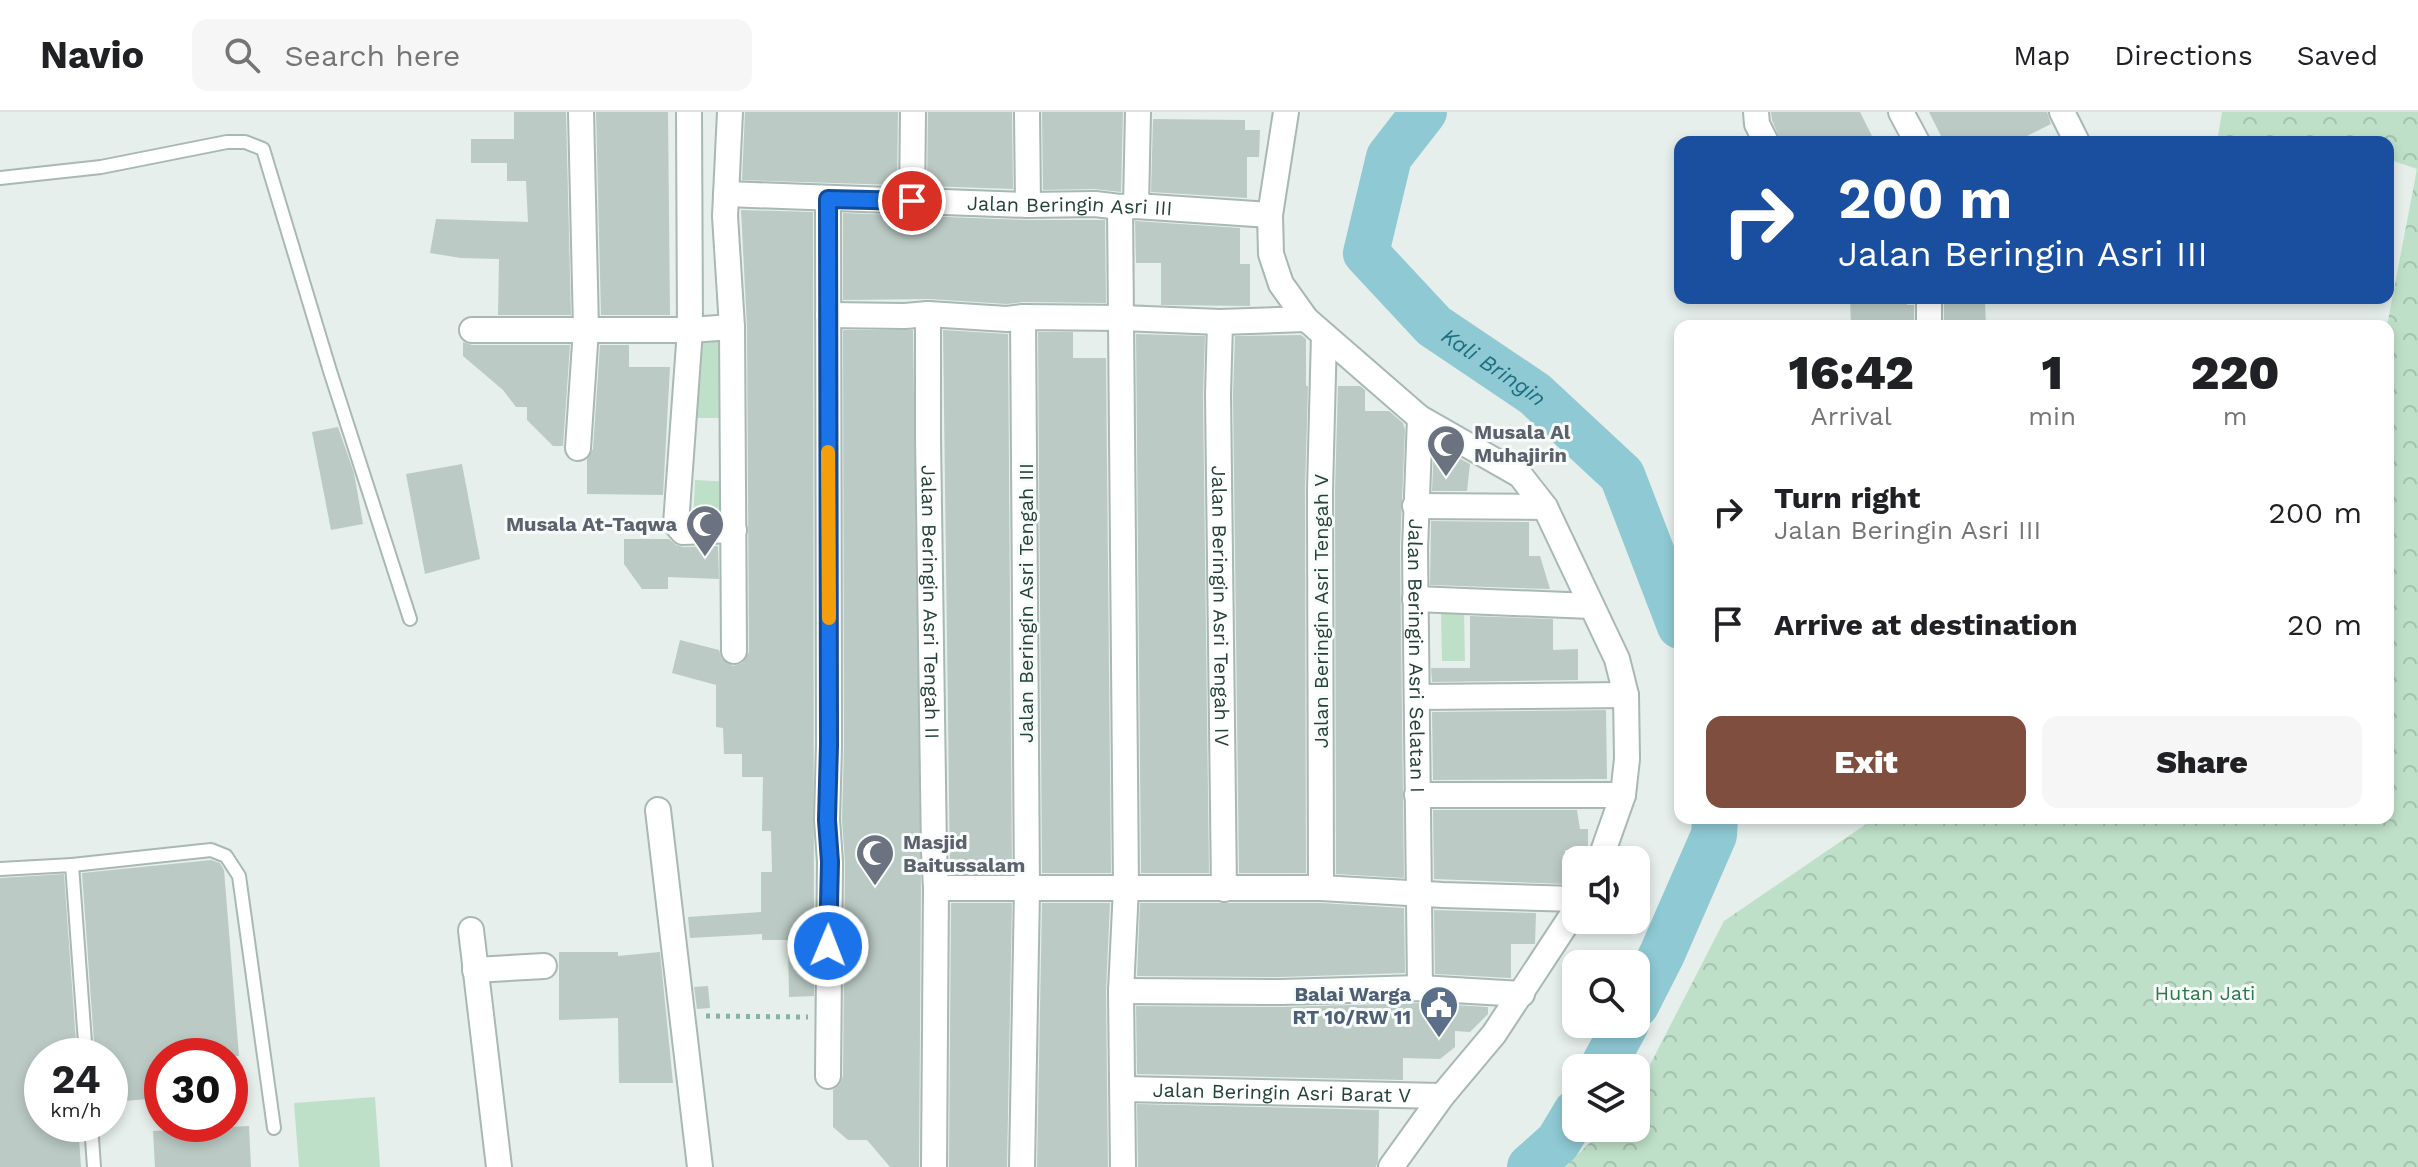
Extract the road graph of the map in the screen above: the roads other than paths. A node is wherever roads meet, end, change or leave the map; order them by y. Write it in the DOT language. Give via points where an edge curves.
graph roads {
  1 [pos="581,112"];
  2 [pos="689,112"];
  3 [pos="730,112"];
  4 [pos="913,112"];
  5 [pos="1027,112"];
  6 [pos="1138,112"];
  7 [pos="1286,112"];
  8 [pos="1756,112"];
  9 [pos="1901,112"];
  10 [pos="2062,112"];
  11 [pos="1763,136"];
  12 [pos="1914,136"];
  13 [pos="2074,136"];
  14 [pos="0,178"];
  15 [pos="828,199"];
  16 [pos="912,201"];
  17 [pos="726,205"];
  18 [pos="1028,205"];
  19 [pos="1128,207"];
  20 [pos="1270,215"];
  21 [pos="689,216"];
  22 [pos="928,314"];
  23 [pos="828,315"];
  24 [pos="1023,317"];
  25 [pos="1122,318"];
  26 [pos="1220,322"];
  27 [pos="732,327"];
  28 [pos="1315,327"];
  29 [pos="586,329"];
  30 [pos="472,330"];
  31 [pos="690,330"];
  32 [pos="1420,418"];
  33 [pos="578,448"];
  34 [pos="1415,506"];
  35 [pos="1545,507"];
  36 [pos="734,530"];
  37 [pos="1415,599"];
  38 [pos="1591,606"];
  39 [pos="410,619"];
  40 [pos="734,651"];
  41 [pos="1626,695"];
  42 [pos="1417,697"];
  43 [pos="1417,795"];
  44 [pos="1623,795"];
  45 [pos="658,810"];
  46 [pos="1605,846"];
  47 [pos="72,865"];
  48 [pos="0,869"];
  49 [pos="936,888"];
  50 [pos="1126,888"];
  51 [pos="1321,888"];
  52 [pos="1224,889"];
  53 [pos="1027,890"];
  54 [pos="1418,892"];
  55 [pos="1562,899"];
  56 [pos="471,930"];
  57 [pos="1562,931"];
  58 [pos="544,966"];
  59 [pos="475,970"];
  60 [pos="1420,988"];
  61 [pos="1121,991"];
  62 [pos="1522,994"];
  63 [pos="85,1038"];
  64 [pos="828,1076"];
  65 [pos="1124,1089"];
  66 [pos="1442,1096"];
  67 [pos="274,1128"];
  68 [pos="92,1142"];
  69 [pos="94,1167"];
  70 [pos="499,1167"];
  71 [pos="700,1167"];
  72 [pos="934,1167"];
  73 [pos="1022,1167"];
  74 [pos="1123,1167"];
  75 [pos="1391,1167"];
  1 -- 29 [label="street"];
  2 -- 21 [label="street"];
  3 -- 17 [label="street"];
  4 -- 16 [label="street"];
  5 -- 18 [label="street"];
  6 -- 19 [label="street"];
  7 -- 20 [label="street"];
  8 -- 11 [label="street"];
  9 -- 12 [label="street"];
  10 -- 13 [label="street"];
  14 -- 39 [label="lane" via="101,167 227,142 263,149"];
  15 -- 16 [label="street, Jalan Beringin Asri III"];
  15 -- 17 [label="street, Jalan Beringin Asri III"];
  15 -- 23 [label="street"];
  16 -- 18 [label="street, Jalan Beringin Asri III"];
  17 -- 21 [label="street, Jalan Beringin Asri III"];
  17 -- 27 [label="street"];
  18 -- 19 [label="street, Jalan Beringin Asri III"];
  19 -- 20 [label="street, Jalan Beringin Asri III"];
  19 -- 25 [label="street"];
  20 -- 28 [label="street" via="1271,254 1281,284"];
  21 -- 31 [label="street"];
  22 -- 23 [label="street"];
  22 -- 24 [label="street"];
  22 -- 49 [label="street, Jalan Beringin Asri Tengah II"];
  23 -- 64 [label="street"];
  24 -- 25 [label="street"];
  24 -- 53 [label="street, Jalan Beringin Asri Tengah III"];
  25 -- 26 [label="street"];
  25 -- 50 [label="street"];
  26 -- 28 [label="street"];
  26 -- 52 [label="street, Jalan Beringin Asri Tengah IV"];
  27 -- 31 [label="street"];
  27 -- 36 [label="street"];
  28 -- 32 [label="street"];
  28 -- 51 [label="street, Jalan Beringin Asri Tengah V"];
  29 -- 30 [label="street"];
  29 -- 31 [label="street"];
  29 -- 33 [label="street"];
  31 -- 36 [label="street" via="676,524 683,532"];
  32 -- 34 [label="street, Jalan Beringin Asri Selatan I"];
  32 -- 35 [label="street" via="1520,475"];
  34 -- 35 [label="street"];
  34 -- 37 [label="street, Jalan Beringin Asri Selatan I"];
  35 -- 38 [label="street"];
  36 -- 40 [label="street"];
  37 -- 38 [label="street"];
  37 -- 42 [label="street, Jalan Beringin Asri Selatan I"];
  38 -- 41 [label="street" via="1617,659"];
  41 -- 42 [label="street"];
  41 -- 44 [label="street"];
  42 -- 43 [label="street, Jalan Beringin Asri Selatan I"];
  43 -- 44 [label="street"];
  43 -- 54 [label="street, Jalan Beringin Asri Selatan I"];
  44 -- 46 [label="street"];
  45 -- 71 [label="street"];
  47 -- 48 [label="lane"];
  47 -- 63 [label="lane"];
  47 -- 67 [label="lane" via="211,850 226,856 239,876"];
  49 -- 53 [label="street"];
  49 -- 72 [label="street, Jalan Beringin Asri Tengah II"];
  50 -- 52 [label="street"];
  50 -- 53 [label="street"];
  50 -- 61 [label="street"];
  51 -- 52 [label="street"];
  51 -- 54 [label="street"];
  53 -- 73 [label="street, Jalan Beringin Asri Tengah III"];
  54 -- 55 [label="street"];
  54 -- 60 [label="street, Jalan Beringin Asri Selatan I"];
  56 -- 59 [label="street"];
  57 -- 62 [label="street"];
  58 -- 59 [label="street"];
  59 -- 70 [label="street"];
  60 -- 61 [label="street"];
  60 -- 62 [label="street"];
  61 -- 65 [label="street"];
  62 -- 66 [label="street"];
  65 -- 66 [label="street, Jalan Beringin Asri Barat V"];
  65 -- 74 [label="street"];
  66 -- 75 [label="street"];
  68 -- 69 [label="lane"];
}
